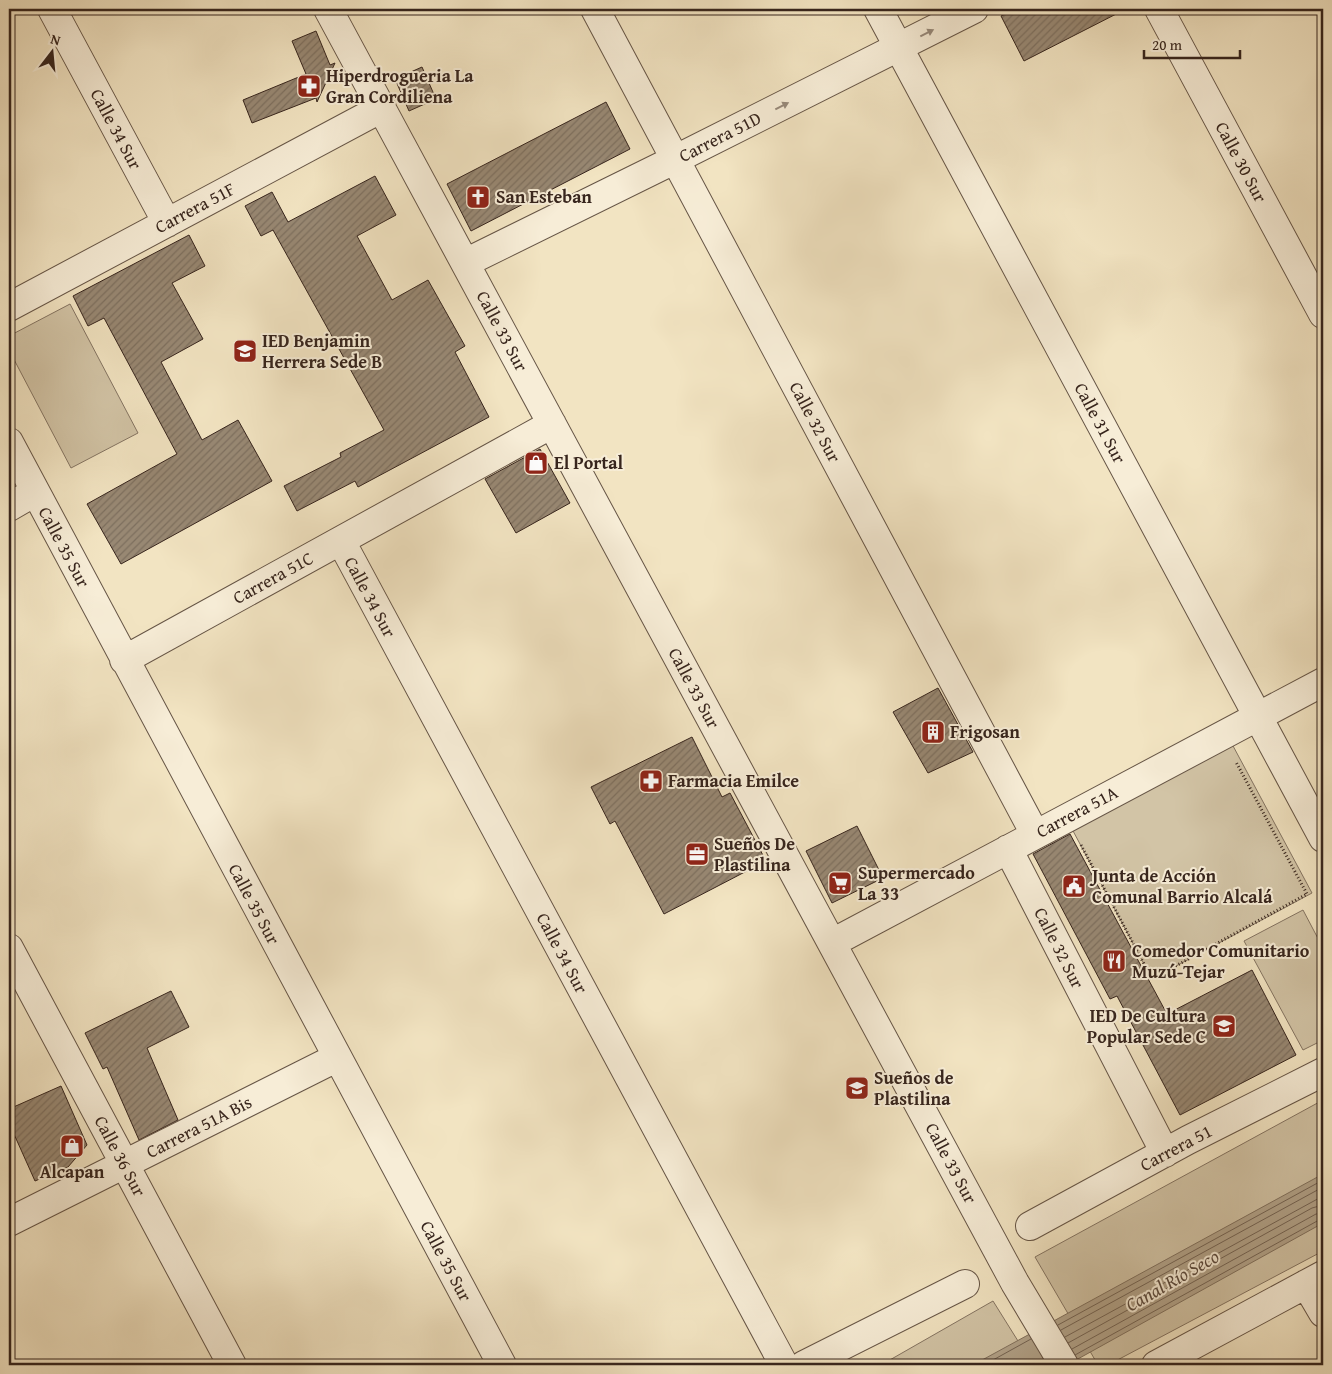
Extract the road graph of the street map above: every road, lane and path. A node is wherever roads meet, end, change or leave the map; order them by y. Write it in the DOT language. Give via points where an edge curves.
graph roads {
  1 [pos="52,9"];
  2 [pos="328,9"];
  3 [pos="596,9"];
  4 [pos="878,9"];
  5 [pos="974,9"];
  6 [pos="1159,9"];
  7 [pos="898,48"];
  8 [pos="382,108"];
  9 [pos="676,160"];
  10 [pos="166,223"];
  11 [pos="465,263"];
  12 [pos="9,307"];
  13 [pos="1323,314"];
  14 [pos="552,424"];
  15 [pos="9,442"];
  16 [pos="35,492"];
  17 [pos="9,507"];
  18 [pos="340,541"];
  19 [pos="124,660"];
  20 [pos="1323,682"];
  21 [pos="1258,716"];
  22 [pos="1228,766"];
  23 [pos="1035,834"];
  24 [pos="1323,838"];
  25 [pos="1089,840"];
  26 [pos="1008,849"];
  27 [pos="832,944"];
  28 [pos="9,948"];
  29 [pos="336,1058"];
  30 [pos="1323,1072"];
  31 [pos="1165,1153"];
  32 [pos="125,1164"];
  33 [pos="9,1222"];
  34 [pos="1030,1226"];
  35 [pos="1315,1279"];
  36 [pos="964,1284"];
  37 [pos="1323,1313"];
  38 [pos="232,1365"];
  39 [pos="502,1365"];
  40 [pos="784,1365"];
  41 [pos="804,1365"];
  42 [pos="1064,1365"];
  43 [pos="1156,1365"];
  1 -- 10 [label="street, Calle 34 Sur"];
  2 -- 8 [label="street, Calle 33 Sur"];
  3 -- 9 [label="street, Calle 32 Sur"];
  4 -- 7 [label="street, Calle 31 Sur"];
  7 -- 5 [label="street, Carrera 51D, one-way"];
  6 -- 13 [label="street, Calle 30 Sur"];
  9 -- 7 [label="street, Carrera 51D, one-way"];
  7 -- 21 [label="street, Calle 31 Sur"];
  8 -- 10 [label="street, Carrera 51F"];
  8 -- 11 [label="street, Calle 33 Sur"];
  9 -- 11 [label="street, Carrera 51D"];
  9 -- 23 [label="street, Calle 32 Sur"];
  10 -- 12 [label="street, Carrera 51F"];
  11 -- 14 [label="street, Calle 33 Sur"];
  14 -- 18 [label="street, Carrera 51C"];
  14 -- 27 [label="street, Calle 33 Sur"];
  15 -- 16 [label="street, Calle 35 Sur"];
  16 -- 17 [label="street"];
  16 -- 19 [label="street, Calle 35 Sur"];
  18 -- 19 [label="street, Carrera 51C"];
  18 -- 40 [label="street, Calle 34 Sur"];
  19 -- 29 [label="street, Calle 35 Sur"];
  20 -- 21 [label="street, Carrera 51A"];
  21 -- 23 [label="street, Carrera 51A"];
  21 -- 24 [label="street, Calle 31 Sur"];
  22 -- 25 [label="path" via="1237,762 1307,894 1152,979 1080,845"];
  23 -- 26 [label="street, Carrera 51A"];
  26 -- 27 [label="street, Carrera 51A"];
  26 -- 31 [label="street, Calle 32 Sur"];
  27 -- 42 [label="street, Calle 33 Sur" via="1015,1283"];
  28 -- 32 [label="street, Calle 36 Sur"];
  29 -- 32 [label="street, Carrera 51A Bis"];
  29 -- 39 [label="street, Calle 35 Sur"];
  30 -- 31 [label="street, Carrera 51"];
  31 -- 34 [label="street, Carrera 51"];
  32 -- 33 [label="street, Carrera 51A Bis"];
  32 -- 38 [label="street, Calle 36 Sur"];
  35 -- 37 [label="street"];
  35 -- 43 [label="street"];
  36 -- 41 [label="street"];
}
